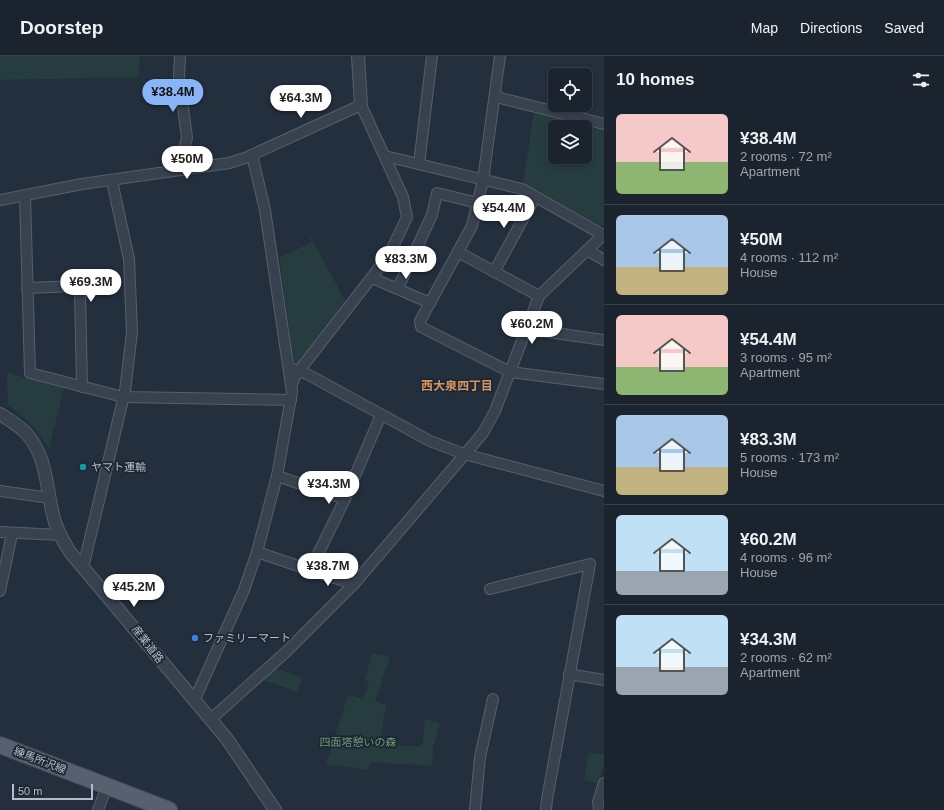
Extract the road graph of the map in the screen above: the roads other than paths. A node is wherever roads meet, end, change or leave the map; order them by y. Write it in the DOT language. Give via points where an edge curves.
graph roads {
  1 [pos="180,56"];
  2 [pos="358,56"];
  3 [pos="432,56"];
  4 [pos="500,56"];
  5 [pos="496,97"];
  6 [pos="361,105"];
  7 [pos="604,124"];
  8 [pos="252,155"];
  9 [pos="385,156"];
  10 [pos="419,164"];
  11 [pos="185,169"];
  12 [pos="114,180"];
  13 [pos="483,180"];
  14 [pos="25,196"];
  15 [pos="534,197"];
  16 [pos="0,200"];
  17 [pos="478,203"];
  18 [pos="603,234"];
  19 [pos="586,250"];
  20 [pos="458,252"];
  21 [pos="604,260"];
  22 [pos="494,272"];
  23 [pos="372,278"];
  24 [pos="28,288"];
  25 [pos="398,288"];
  26 [pos="539,296"];
  27 [pos="430,303"];
  28 [pos="527,330"];
  29 [pos="604,340"];
  30 [pos="289,368"];
  31 [pos="300,370"];
  32 [pos="510,372"];
  33 [pos="604,384"];
  34 [pos="292,385"];
  35 [pos="82,387"];
  36 [pos="123,397"];
  37 [pos="291,400"];
  38 [pos="0,414"];
  39 [pos="380,415"];
  40 [pos="464,454"];
  41 [pos="277,476"];
  42 [pos="0,491"];
  43 [pos="604,491"];
  44 [pos="50,498"];
  45 [pos="344,499"];
  46 [pos="0,532"];
  47 [pos="12,534"];
  48 [pos="60,535"];
  49 [pos="257,552"];
  50 [pos="83,568"];
  51 [pos="310,570"];
  52 [pos="354,584"];
  53 [pos="1,585"];
  54 [pos="490,589"];
  55 [pos="569,674"];
  56 [pos="604,680"];
  57 [pos="493,699"];
  58 [pos="194,701"];
  59 [pos="210,720"];
  60 [pos="0,745"];
  61 [pos="604,783"];
  62 [pos="107,786"];
  63 [pos="98,810"];
  64 [pos="169,810"];
  65 [pos="275,810"];
  66 [pos="475,810"];
  67 [pos="546,810"];
  68 [pos="598,810"];
  1 -- 11 [label="street" via="179,76 187,138 183,153"];
  2 -- 6 [label="street"];
  3 -- 10 [label="street"];
  4 -- 5 [label="street"];
  5 -- 7 [label="street"];
  5 -- 13 [label="street"];
  6 -- 8 [label="street"];
  6 -- 9 [label="street"];
  8 -- 11 [label="street" via="229,163"];
  8 -- 30 [label="street" via="265,210"];
  9 -- 10 [label="street"];
  9 -- 23 [label="street" via="403,197 407,215 389,256"];
  10 -- 13 [label="street"];
  11 -- 12 [label="street"];
  12 -- 14 [label="street"];
  12 -- 36 [label="street" via="113,186 129,259 132,332"];
  13 -- 15 [label="street" via="522,189"];
  13 -- 17 [label="street"];
  14 -- 16 [label="street"];
  14 -- 24 [label="street"];
  15 -- 18 [label="street"];
  15 -- 22 [label="street"];
  17 -- 20 [label="street" via="472,226"];
  17 -- 25 [label="street" via="437,193 432,215"];
  18 -- 19 [label="street"];
  19 -- 21 [label="street"];
  19 -- 26 [label="street"];
  20 -- 22 [label="street"];
  20 -- 27 [label="street"];
  22 -- 26 [label="street"];
  23 -- 25 [label="street"];
  23 -- 31 [label="street"];
  24 -- 35 [label="street" via="30,373"];
  24 -- 35 [label="street" via="75,286 80,290"];
  25 -- 27 [label="street"];
  26 -- 28 [label="street"];
  27 -- 32 [label="street" via="420,322 421,327"];
  28 -- 29 [label="street"];
  28 -- 32 [label="street"];
  30 -- 31 [label="street"];
  30 -- 34 [label="street"];
  31 -- 34 [label="street"];
  31 -- 39 [label="street"];
  32 -- 33 [label="street"];
  32 -- 40 [label="street" via="495,411 483,433"];
  34 -- 37 [label="street"];
  35 -- 36 [label="street"];
  36 -- 37 [label="street"];
  36 -- 50 [label="street"];
  37 -- 41 [label="street"];
  38 -- 44 [label="street, 産業道路" via="24,430 39,452"];
  39 -- 40 [label="street" via="430,441"];
  39 -- 45 [label="street"];
  40 -- 43 [label="street"];
  40 -- 52 [label="street"];
  41 -- 45 [label="street"];
  41 -- 49 [label="street"];
  42 -- 44 [label="street"];
  44 -- 48 [label="street, 産業道路"];
  45 -- 51 [label="street"];
  46 -- 47 [label="street"];
  47 -- 48 [label="street"];
  47 -- 53 [label="street"];
  48 -- 50 [label="street, 産業道路"];
  49 -- 51 [label="street"];
  49 -- 58 [label="street" via="244,590"];
  50 -- 58 [label="street, 産業道路"];
  51 -- 52 [label="street"];
  52 -- 59 [label="street" via="287,651"];
  54 -- 55 [label="street" via="590,564"];
  55 -- 56 [label="street"];
  55 -- 67 [label="street"];
  57 -- 66 [label="street" via="480,757"];
  58 -- 59 [label="street, 産業道路"];
  59 -- 65 [label="street, 産業道路" via="227,739"];
  60 -- 62 [label="main road, 練馬所沢線"];
  61 -- 68 [label="street"];
  62 -- 63 [label="street"];
  62 -- 64 [label="main road, 練馬所沢線"];
}
